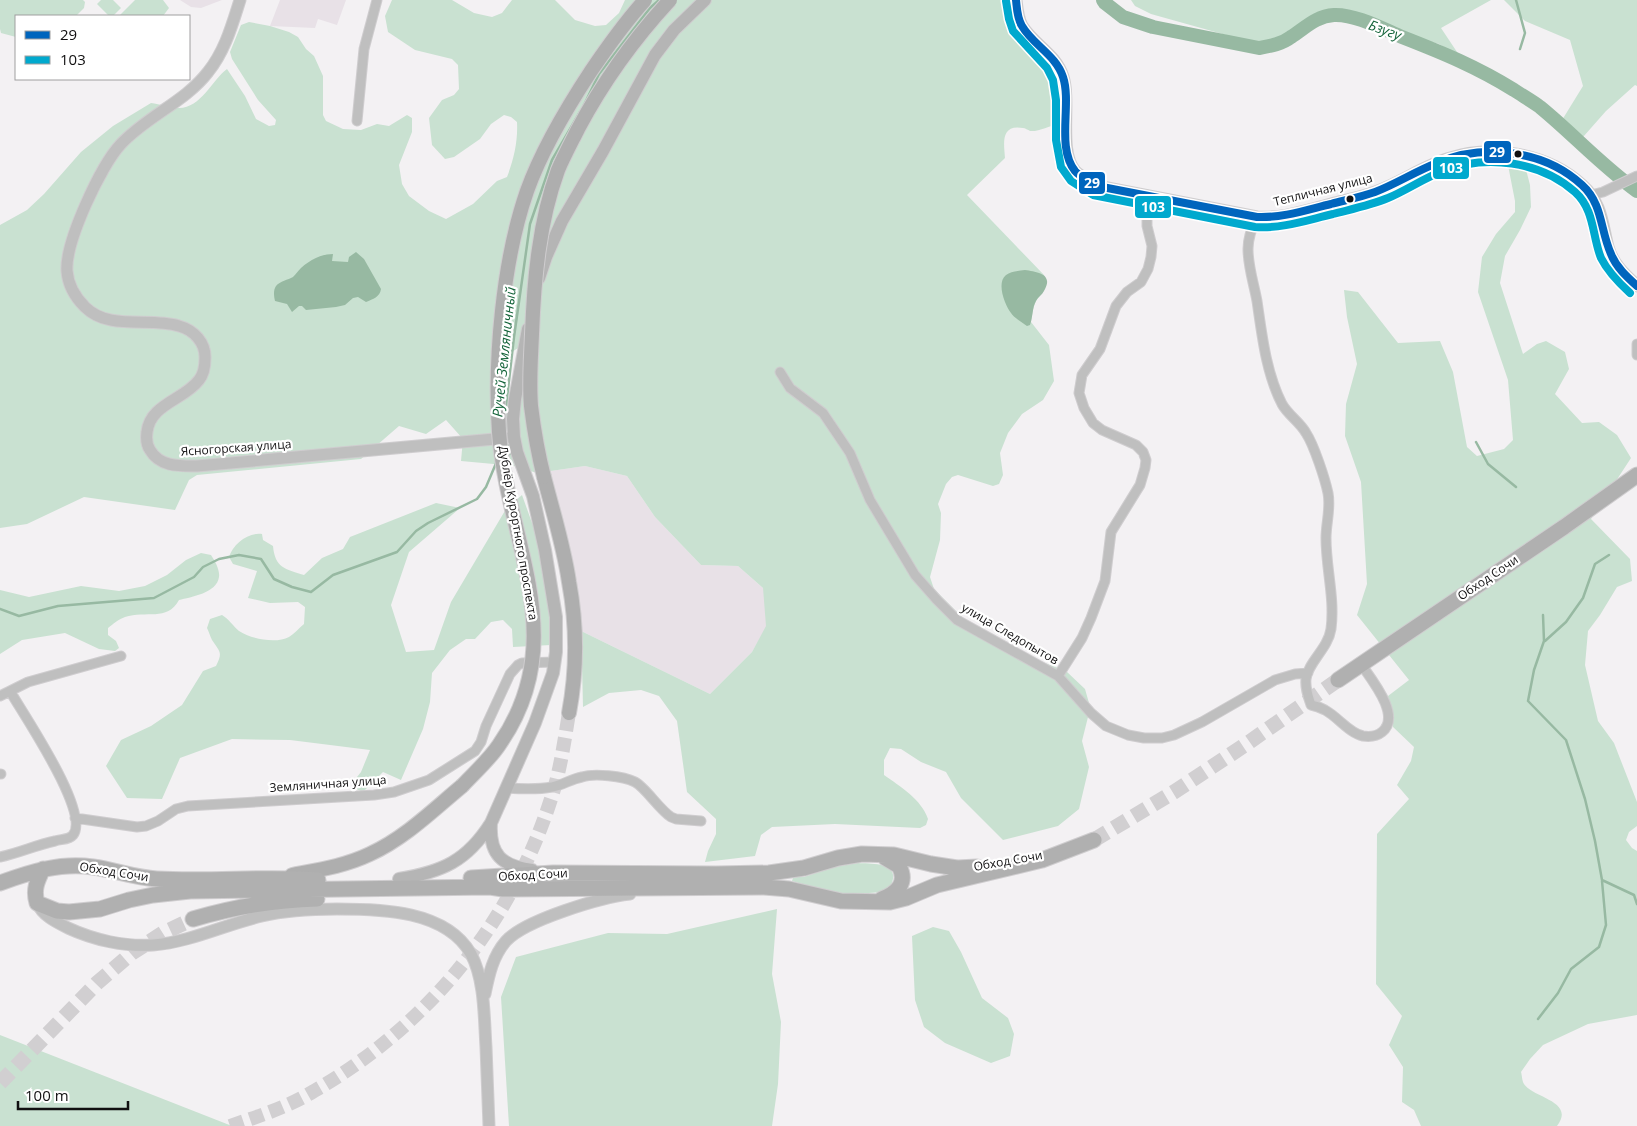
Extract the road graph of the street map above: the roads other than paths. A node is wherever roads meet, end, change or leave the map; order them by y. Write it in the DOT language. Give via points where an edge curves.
graph roads {
  1 [pos="240,0"];
  2 [pos="378,0"];
  3 [pos="645,0"];
  4 [pos="670,0"];
  5 [pos="705,0"];
  6 [pos="1016,0"];
  7 [pos="357,121"];
  8 [pos="1637,176"];
  9 [pos="1147,195"];
  10 [pos="1591,195"];
  11 [pos="1257,217"];
  12 [pos="1637,286"];
  13 [pos="1637,344"];
  14 [pos="1637,355"];
  15 [pos="780,372"];
  16 [pos="514,437"];
  17 [pos="1637,475"];
  18 [pos="120,656"];
  19 [pos="555,662"];
  20 [pos="1361,664"];
  21 [pos="1308,673"];
  22 [pos="1058,676"];
  23 [pos="1338,680"];
  24 [pos="10,691"];
  25 [pos="0,696"];
  26 [pos="569,713"];
  27 [pos="506,788"];
  28 [pos="75,818"];
  29 [pos="701,821"];
  30 [pos="491,824"];
  31 [pos="1094,840"];
  32 [pos="1064,851"];
  33 [pos="879,854"];
  34 [pos="0,857"];
  35 [pos="43,869"];
  36 [pos="553,873"];
  37 [pos="282,878"];
  38 [pos="400,879"];
  39 [pos="0,883"];
  40 [pos="682,887"];
  41 [pos="503,889"];
  42 [pos="874,902"];
  43 [pos="37,903"];
  44 [pos="193,919"];
  45 [pos="484,1003"];
  46 [pos="489,1126"];
  1 -- 16 [label="street, Ясногорская улица" via="230,33 209,71 198,84 140,126 120,145 105,166 69,250 67,270 71,289 87,309 116,321 180,326 193,333 205,350 200,379 152,418 147,429 149,450 166,464 197,466"];
  2 -- 7 [label="street" via="364,49"];
  3 -- 37 [label="main road, Дублёр Курортного проспекта, bridge" via="602,54 538,164 516,232 504,297 499,433 535,625 532,670 511,727 486,762 462,786 399,838 370,855 340,866"];
  4 -- 26 [label="main road, bridge" via="616,65 566,153 545,217 536,275 531,353 532,413 573,611 574,671"];
  5 -- 16 [label="main road" via="674,30 655,55 550,248 539,279 522,357"];
  6 -- 9 [label="street, Тепличная улица" via="1022,27 1049,53 1066,86 1067,148 1071,166 1097,186"];
  8 -- 10 [label="street"];
  9 -- 11 [label="street, Тепличная улица"];
  9 -- 22 [label="street, улица Следопытов" via="1147,226 1152,246 1148,269 1141,282 1116,306 1100,349 1082,375 1079,393 1093,423 1136,445 1143,452 1145,468 1140,485 1111,532 1105,580 1092,618"];
  10 -- 11 [label="street, Тепличная улица" via="1573,177 1544,162 1511,153 1469,152 1366,194 1289,215"];
  10 -- 12 [label="street, Тепличная улица" via="1601,215 1614,260"];
  11 -- 21 [label="street" via="1248,256 1269,367 1282,404 1306,432 1328,493 1326,540 1332,611 1330,630 1324,648"];
  13 -- 14 [label="street"];
  15 -- 22 [label="street, улица Следопытов" via="790,388 824,413 850,453 870,500 915,575 937,600 957,620"];
  16 -- 19 [label="main road" via="534,496 545,550 556,617"];
  17 -- 20 [label="highway, Обход Сочи"];
  18 -- 24 [label="street" via="28,682"];
  19 -- 27 [label="main road" via="536,723"];
  19 -- 28 [label="street, Земляничная улица" via="518,665 510,674 475,751 429,780 394,792 188,806 169,812 152,824 137,827"];
  20 -- 21 [label="street" via="1382,694 1387,711 1383,731 1371,736 1355,732 1326,711 1311,705 1306,687"];
  20 -- 23 [label="highway, Обход Сочи"];
  21 -- 22 [label="street, улица Следопытов" via="1275,680 1202,722 1162,738 1137,737 1106,726"];
  24 -- 25 [label="street"];
  24 -- 28 [label="street" via="63,782"];
  27 -- 29 [label="street" via="529,790 554,787 582,776 612,776 636,782 671,817"];
  27 -- 30 [label="main road"];
  28 -- 34 [label="street" via="76,829 70,838"];
  30 -- 36 [label="main road" via="491,844 501,859 518,869"];
  30 -- 38 [label="main road" via="460,859 424,875"];
  31 -- 32 [label="highway, Обход Сочи"];
  32 -- 33 [label="highway, Обход Сочи" via="957,868"];
  32 -- 42 [label="highway, Обход Сочи" via="1034,862 937,885 899,900"];
  33 -- 36 [label="highway, Обход Сочи" via="848,856 769,873"];
  33 -- 42 [label="highway" via="899,866 902,883 895,892"];
  35 -- 37 [label="highway, Обход Сочи" via="93,867 158,879"];
  35 -- 39 [label="highway, Обход Сочи"];
  35 -- 43 [label="highway" via="36,886"];
  36 -- 38 [label="highway, Обход Сочи"];
  37 -- 38 [label="highway, Обход Сочи" via="338,881"];
  40 -- 41 [label="highway, Обход Сочи"];
  40 -- 42 [label="highway, Обход Сочи" via="776,887 830,899"];
  40 -- 45 [label="street" via="666,892 604,898 519,930 506,941 490,967"];
  41 -- 43 [label="highway" via="190,891 69,912"];
  41 -- 44 [label="highway" via="268,902"];
  43 -- 45 [label="street" via="43,913 76,932 116,943 142,945 176,941 248,919 288,911 374,909 410,914 442,927 471,953"];
  45 -- 46 [label="street"];
}
